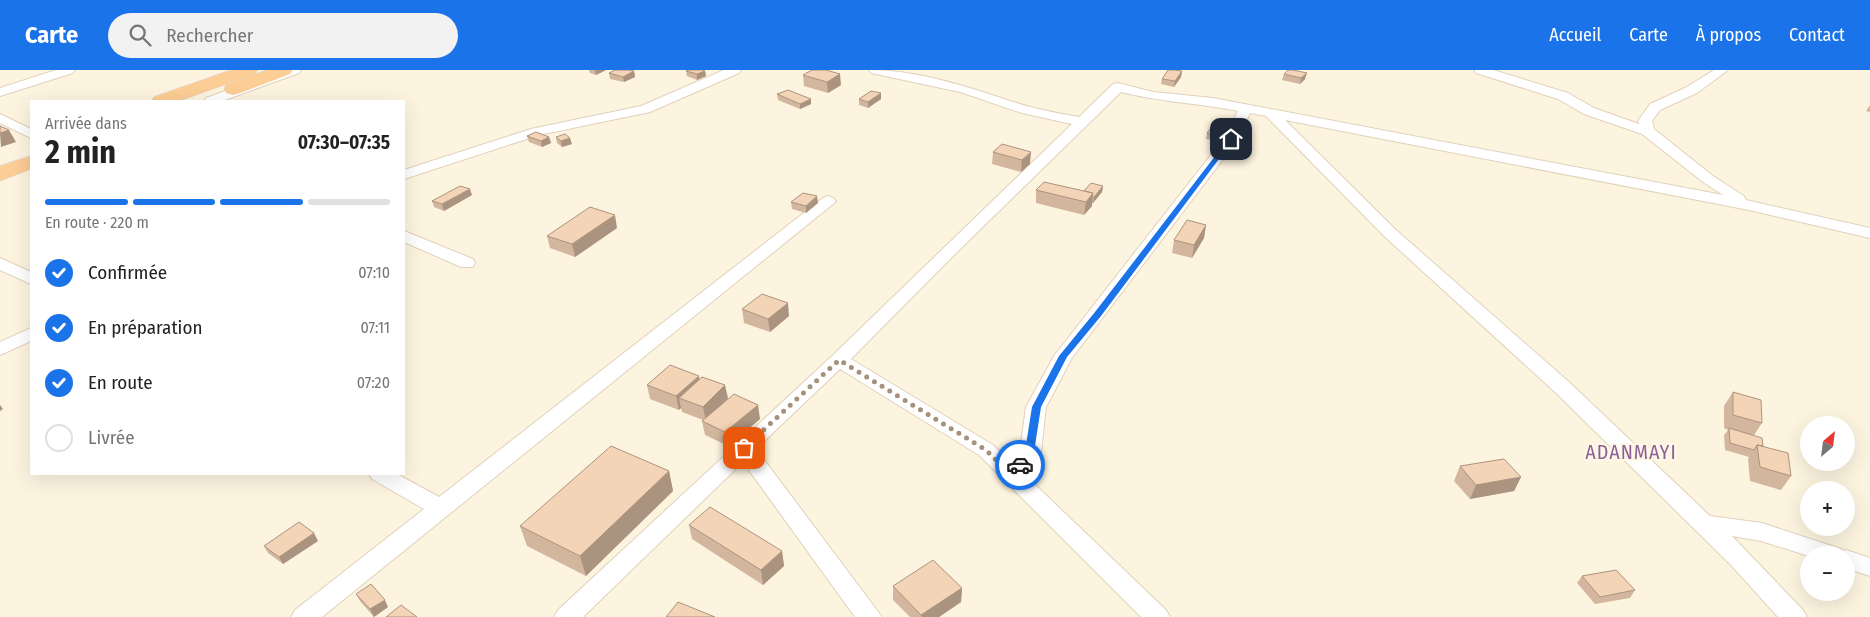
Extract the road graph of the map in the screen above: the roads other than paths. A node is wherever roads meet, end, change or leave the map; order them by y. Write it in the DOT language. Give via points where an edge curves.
graph roads {
  1 [pos="69,70"];
  2 [pos="249,70"];
  3 [pos="284,70"];
  4 [pos="296,70"];
  5 [pos="735,70"];
  6 [pos="875,70"];
  7 [pos="1480,70"];
  8 [pos="1722,70"];
  9 [pos="0,92"];
  10 [pos="164,100"];
  11 [pos="202,100"];
  12 [pos="214,100"];
  13 [pos="1245,109"];
  14 [pos="1272,115"];
  15 [pos="0,118"];
  16 [pos="1081,122"];
  17 [pos="1647,131"];
  18 [pos="30,133"];
  19 [pos="30,148"];
  20 [pos="0,159"];
  21 [pos="30,162"];
  22 [pos="30,167"];
  23 [pos="0,174"];
  24 [pos="405,175"];
  25 [pos="0,179"];
  26 [pos="828,201"];
  27 [pos="1749,205"];
  28 [pos="1870,233"];
  29 [pos="405,236"];
  30 [pos="0,263"];
  31 [pos="467,263"];
  32 [pos="30,278"];
  33 [pos="30,334"];
  34 [pos="0,349"];
  35 [pos="839,360"];
  36 [pos="744,448"];
  37 [pos="382,475"];
  38 [pos="1012,476"];
  39 [pos="441,509"];
  40 [pos="1704,524"];
  41 [pos="1805,546"];
  42 [pos="1855,562"];
  43 [pos="1870,567"];
  44 [pos="304,617"];
  45 [pos="568,617"];
  46 [pos="869,617"];
  47 [pos="1157,617"];
  48 [pos="1794,617"];
  1 -- 9 [label="street"];
  2 -- 10 [label="highway"];
  3 -- 11 [label="highway"];
  4 -- 12 [label="street"];
  5 -- 24 [label="street" via="645,109 536,132"];
  6 -- 16 [label="street" via="963,89 1027,110"];
  7 -- 17 [label="street" via="1563,96 1589,111"];
  8 -- 17 [label="street" via="1692,90 1654,107 1645,121"];
  13 -- 14 [label="street"];
  13 -- 16 [label="street" via="1153,96 1118,87"];
  13 -- 38 [label="street" via="1231,139 1064,356 1036,407 1030,452"];
  14 -- 27 [label="street"];
  14 -- 40 [label="street" via="1390,234 1562,387"];
  15 -- 18 [label="street"];
  16 -- 35 [label="street"];
  17 -- 27 [label="street" via="1708,180"];
  19 -- 20 [label="highway"];
  21 -- 23 [label="highway"];
  22 -- 25 [label="street"];
  26 -- 39 [label="street"];
  27 -- 28 [label="street"];
  29 -- 31 [label="street"];
  30 -- 32 [label="street"];
  33 -- 34 [label="street"];
  35 -- 36 [label="street"];
  35 -- 38 [label="street" via="986,450"];
  36 -- 45 [label="street"];
  36 -- 46 [label="street"];
  37 -- 39 [label="street"];
  38 -- 47 [label="street"];
  39 -- 44 [label="street"];
  40 -- 41 [label="street" via="1762,532"];
  40 -- 48 [label="street"];
  42 -- 43 [label="street"];
}
